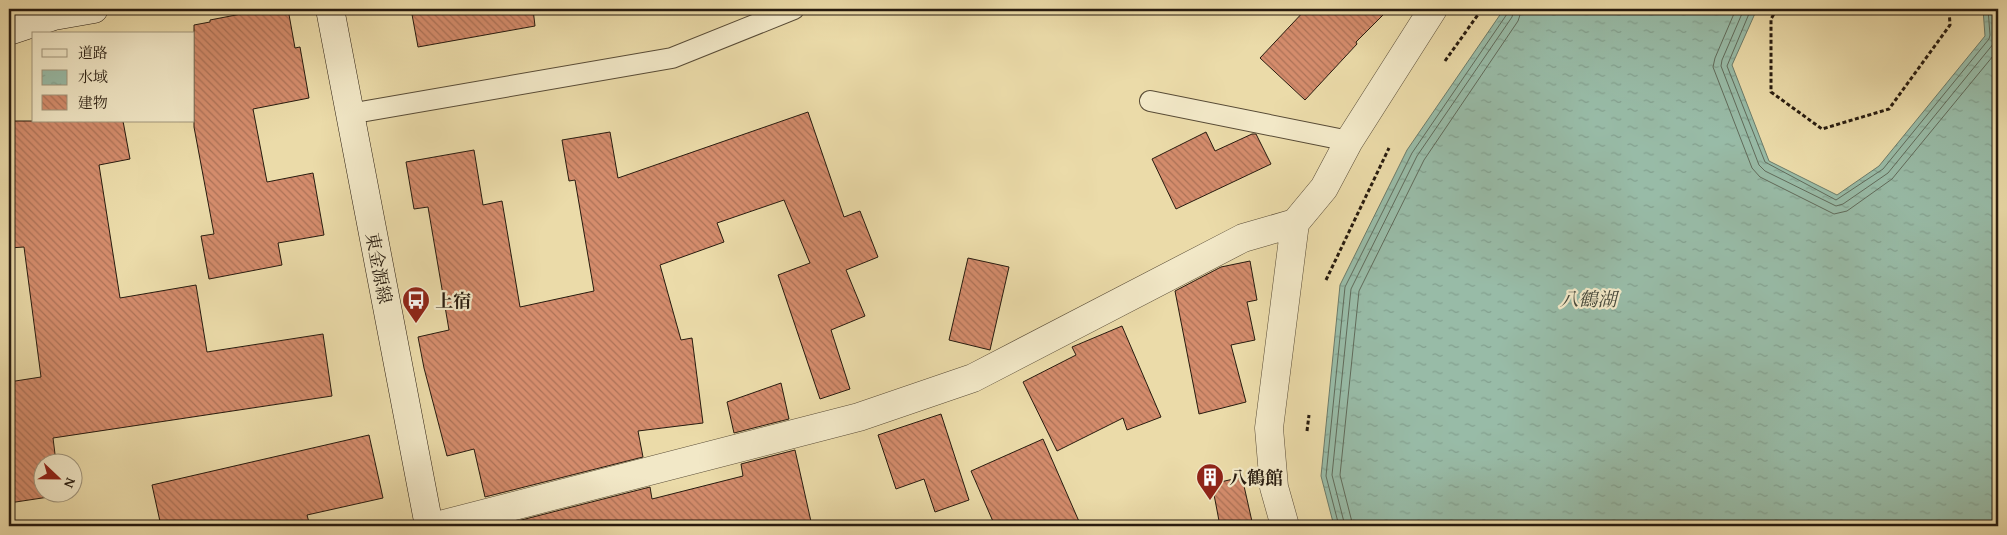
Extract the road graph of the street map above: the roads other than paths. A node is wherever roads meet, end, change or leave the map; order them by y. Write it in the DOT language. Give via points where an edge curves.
graph roads {
  1 [pos="94,9"];
  2 [pos="330,9"];
  3 [pos="794,9"];
  4 [pos="1433,9"];
  5 [pos="9,31"];
  6 [pos="1150,101"];
  7 [pos="349,114"];
  8 [pos="1349,140"];
  9 [pos="1295,224"];
  10 [pos="429,526"];
  11 [pos="436,526"];
  12 [pos="1285,526"];
  1 -- 5 [label="street" via="54,16"];
  2 -- 7 [label="street, 東金源線"];
  3 -- 7 [label="lane" via="672,58"];
  4 -- 8 [label="street"];
  6 -- 8 [label="lane"];
  7 -- 10 [label="street, 東金源線"];
  8 -- 9 [label="street" via="1324,188"];
  9 -- 11 [label="street" via="1243,238 973,378 859,417"];
  9 -- 12 [label="street" via="1269,428 1274,487"];
}
